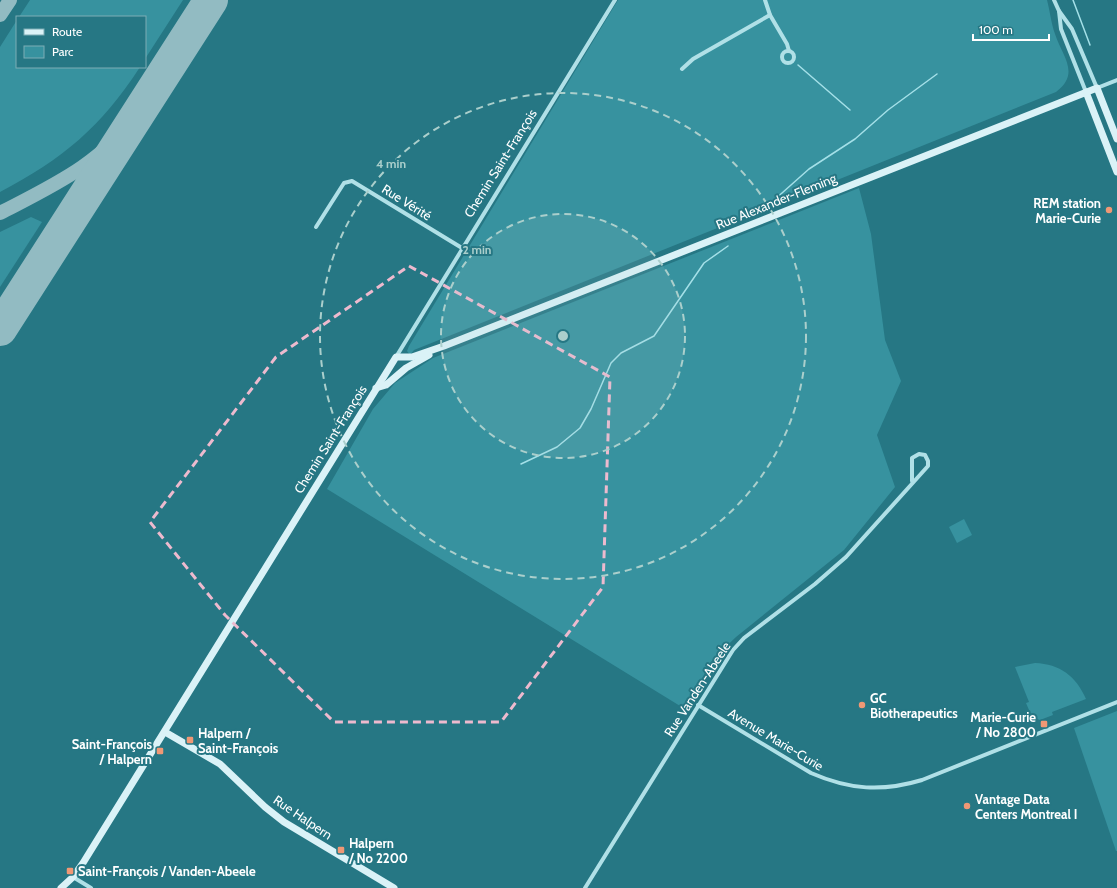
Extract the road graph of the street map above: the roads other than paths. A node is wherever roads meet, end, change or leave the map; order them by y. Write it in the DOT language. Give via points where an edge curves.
graph roads {
  1 [pos="615,0"];
  2 [pos="765,0"];
  3 [pos="1054,0"];
  4 [pos="1059,11"];
  5 [pos="770,15"];
  6 [pos="789,51"];
  7 [pos="682,69"];
  8 [pos="1117,80"];
  9 [pos="1097,88"];
  10 [pos="1086,92"];
  11 [pos="1117,139"];
  12 [pos="1117,172"];
  13 [pos="316,227"];
  14 [pos="462,248"];
  15 [pos="444,346"];
  16 [pos="396,357"];
  17 [pos="376,388"];
  18 [pos="912,481"];
  19 [pos="1117,702"];
  20 [pos="698,705"];
  21 [pos="165,732"];
  22 [pos="73,877"];
  23 [pos="61,888"];
  24 [pos="91,888"];
  25 [pos="394,888"];
  26 [pos="585,888"];
  1 -- 14 [label="street, Chemin Saint-François"];
  2 -- 5 [label="street"];
  3 -- 4 [label="street"];
  4 -- 9 [label="street" via="1072,29"];
  4 -- 10 [label="street" via="1061,29"];
  5 -- 6 [label="street"];
  5 -- 7 [label="street" via="693,59"];
  8 -- 9 [label="street, Rue Alexander-Fleming"];
  9 -- 10 [label="street, Rue Alexander-Fleming"];
  9 -- 11 [label="street"];
  10 -- 12 [label="street"];
  10 -- 15 [label="street, Rue Alexander-Fleming"];
  13 -- 14 [label="street, Rue Vérité" via="344,183 352,181"];
  14 -- 16 [label="street, Chemin Saint-François"];
  15 -- 16 [label="street, Rue Alexander-Fleming" via="410,358"];
  15 -- 17 [label="street, Rue Alexander-Fleming" via="406,368 386,385"];
  16 -- 17 [label="street, Chemin Saint-François"];
  17 -- 21 [label="street, Chemin Saint-François"];
  18 -- 18 [label="street, Rue Vanden-Abeele" via="928,466 925,455 912,458"];
  18 -- 20 [label="street, Rue Vanden-Abeele" via="846,557 744,638 733,650"];
  19 -- 20 [label="street, Avenue Marie-Curie" via="922,780 888,788 867,789 831,782 811,773"];
  20 -- 26 [label="street, Rue Vanden-Abeele"];
  21 -- 22 [label="street, Chemin Saint-François"];
  21 -- 25 [label="street, Rue Halpern" via="220,764 284,822"];
  22 -- 23 [label="street, Chemin Saint-François"];
  22 -- 24 [label="street"];
}
